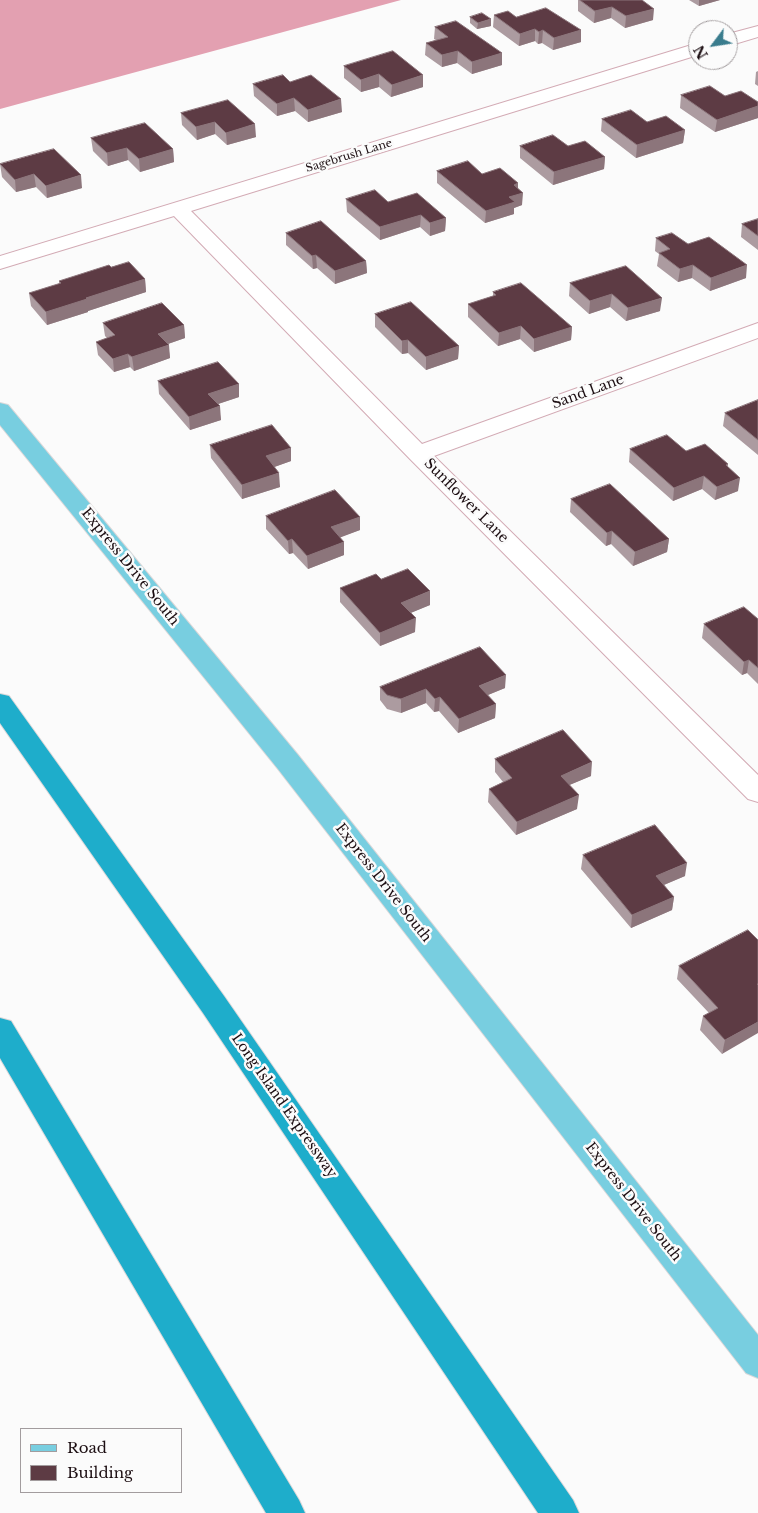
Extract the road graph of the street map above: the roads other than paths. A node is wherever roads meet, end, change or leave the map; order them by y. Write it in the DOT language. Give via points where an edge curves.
graph roads {
  1 [pos="758,31"];
  2 [pos="738,37"];
  3 [pos="688,52"];
  4 [pos="177,208"];
  5 [pos="0,264"];
  6 [pos="758,330"];
  7 [pos="0,410"];
  8 [pos="418,454"];
  9 [pos="0,703"];
  10 [pos="758,792"];
  11 [pos="0,1030"];
  12 [pos="758,1362"];
  13 [pos="286,1513"];
  14 [pos="560,1513"];
  1 -- 2 [label="street"];
  3 -- 4 [label="street, Sagebrush Lane"];
  4 -- 5 [label="street, Sagebrush Lane"];
  4 -- 8 [label="street, Sunflower Lane"];
  6 -- 8 [label="street, Sand Lane"];
  7 -- 12 [label="main road, Express Drive South" via="288,762"];
  8 -- 10 [label="street, Sunflower Lane"];
  9 -- 14 [label="highway, Long Island Expressway" via="330,1173"];
  11 -- 13 [label="highway"];
}
